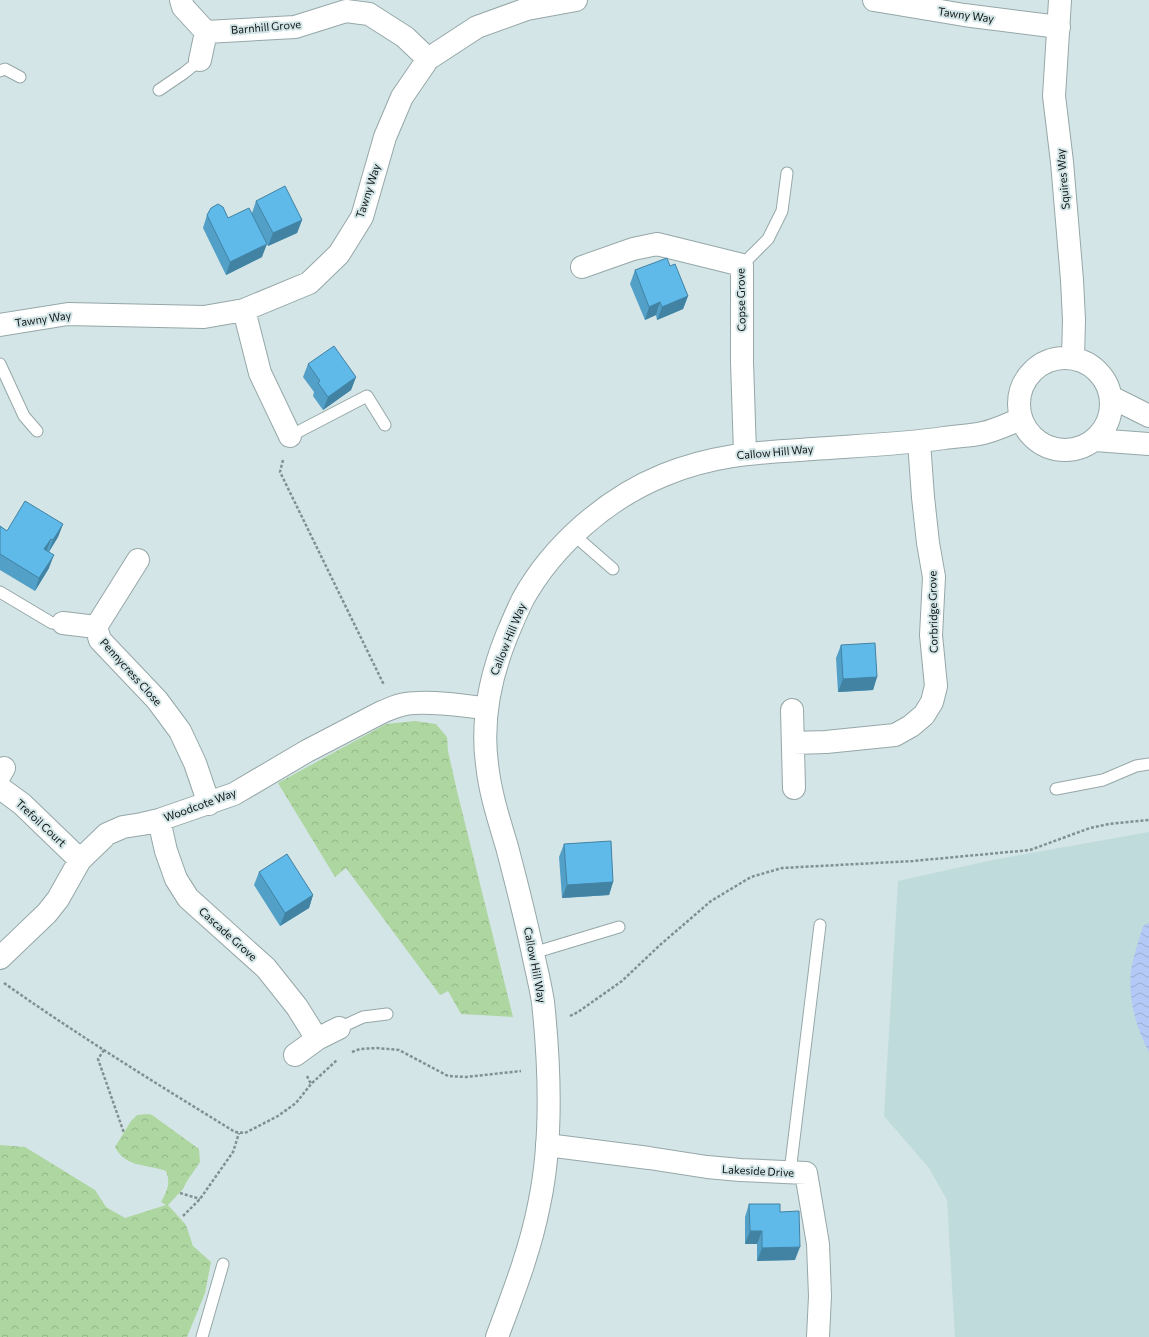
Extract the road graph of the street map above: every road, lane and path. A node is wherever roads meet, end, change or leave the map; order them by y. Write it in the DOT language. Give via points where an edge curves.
graph roads {
  1 [pos="181,0"];
  2 [pos="576,0"];
  3 [pos="874,0"];
  4 [pos="1060,0"];
  5 [pos="1059,27"];
  6 [pos="206,32"];
  7 [pos="428,59"];
  8 [pos="200,60"];
  9 [pos="0,71"];
  10 [pos="20,77"];
  11 [pos="159,90"];
  12 [pos="787,173"];
  13 [pos="742,265"];
  14 [pos="582,267"];
  15 [pos="244,310"];
  16 [pos="0,325"];
  17 [pos="1073,358"];
  18 [pos="0,364"];
  19 [pos="1111,397"];
  20 [pos="1149,416"];
  21 [pos="1021,420"];
  22 [pos="385,426"];
  23 [pos="37,431"];
  24 [pos="290,436"];
  25 [pos="1095,440"];
  26 [pos="919,442"];
  27 [pos="1149,444"];
  28 [pos="745,453"];
  29 [pos="574,535"];
  30 [pos="138,560"];
  31 [pos="613,569"];
  32 [pos="0,592"];
  33 [pos="63,623"];
  34 [pos="96,627"];
  35 [pos="395,707"];
  36 [pos="486,708"];
  37 [pos="792,710"];
  38 [pos="793,743"];
  39 [pos="1149,764"];
  40 [pos="1,777"];
  41 [pos="794,788"];
  42 [pos="1056,789"];
  43 [pos="209,804"];
  44 [pos="159,820"];
  45 [pos="1149,820"];
  46 [pos="80,860"];
  47 [pos="820,925"];
  48 [pos="619,927"];
  49 [pos="533,953"];
  50 [pos="0,958"];
  51 [pos="0,980"];
  52 [pos="387,1014"];
  53 [pos="567,1017"];
  54 [pos="339,1028"];
  55 [pos="317,1039"];
  56 [pos="104,1050"];
  57 [pos="346,1054"];
  58 [pos="295,1055"];
  59 [pos="341,1058"];
  60 [pos="521,1064"];
  61 [pos="124,1133"];
  62 [pos="239,1133"];
  63 [pos="547,1145"];
  64 [pos="790,1172"];
  65 [pos="180,1193"];
  66 [pos="200,1199"];
  67 [pos="183,1216"];
  68 [pos="223,1264"];
  69 [pos="202,1337"];
  70 [pos="496,1337"];
  71 [pos="818,1337"];
  1 -- 6 [label="street" via="183,7"];
  2 -- 7 [label="street, Tawny Way" via="527,9 477,27"];
  3 -- 5 [label="street, Tawny Way"];
  4 -- 5 [label="street, Squires Way"];
  5 -- 17 [label="street, Squires Way" via="1054,96 1072,280"];
  6 -- 7 [label="street, Barnhill Grove" via="295,27 346,11 369,14 405,36"];
  6 -- 8 [label="street"];
  7 -- 15 [label="street, Tawny Way" via="402,97 385,138 362,217 339,254 309,283"];
  8 -- 11 [label="lane"];
  9 -- 10 [label="lane" via="6,69"];
  12 -- 13 [label="lane" via="782,211 768,239"];
  13 -- 14 [label="street, Copse Grove" via="657,244 633,249"];
  13 -- 28 [label="street, Copse Grove"];
  15 -- 16 [label="street, Tawny Way" via="204,318 68,314"];
  15 -- 24 [label="street" via="260,373"];
  17 -- 19 [label="street" via="1095,368 1107,385"];
  17 -- 21 [label="street" via="1054,358 1043,362 1028,374 1018,400"];
  18 -- 23 [label="lane" via="24,416"];
  19 -- 20 [label="street"];
  19 -- 25 [label="street" via="1109,419"];
  21 -- 25 [label="street" via="1034,439 1051,448 1064,451 1076,449"];
  21 -- 26 [label="street, Callow Hill Way" via="984,433"];
  22 -- 24 [label="lane" via="367,396"];
  24 -- 35 [label="path" via="280,472"];
  25 -- 27 [label="street"];
  26 -- 28 [label="street, Callow Hill Way"];
  26 -- 38 [label="street, Corbridge Grove" via="928,543 934,577 931,635 936,686 932,702 924,715 894,735"];
  28 -- 29 [label="street, Callow Hill Way" via="707,460 644,484 606,508"];
  29 -- 31 [label="lane"];
  29 -- 36 [label="street, Callow Hill Way" via="549,560 522,601 500,652"];
  30 -- 34 [label="street, Pennycress Close"];
  32 -- 33 [label="lane" via="52,623"];
  33 -- 34 [label="street, Pennycress Close"];
  34 -- 43 [label="street, Pennycress Close" via="100,640 157,700 180,731 195,763"];
  35 -- 36 [label="street, Woodcote Way" via="422,703"];
  35 -- 43 [label="street, Woodcote Way" via="307,751 234,794"];
  36 -- 49 [label="street, Callow Hill Way" via="485,747 492,796"];
  37 -- 38 [label="street"];
  38 -- 41 [label="street"];
  39 -- 42 [label="lane" via="1136,766 1103,780"];
  40 -- 46 [label="street, Trefoil Court" via="22,804"];
  43 -- 44 [label="street, Woodcote Way"];
  44 -- 46 [label="street, Woodcote Way" via="124,827 107,834"];
  44 -- 55 [label="street, Cascade Grove" via="166,852 176,879 188,898 266,968 297,1007"];
  45 -- 53 [label="path" via="1090,828 1030,850 913,861 782,868 751,877 711,901 622,981"];
  46 -- 50 [label="street, Woodcote Way" via="47,913"];
  47 -- 64 [label="lane"];
  48 -- 49 [label="lane"];
  49 -- 63 [label="street, Callow Hill Way" via="542,999 548,1072"];
  51 -- 56 [label="path"];
  52 -- 54 [label="lane" via="364,1017"];
  54 -- 55 [label="street"];
  55 -- 58 [label="street"];
  56 -- 61 [label="path" via="98,1059"];
  56 -- 62 [label="path"];
  57 -- 60 [label="path" via="360,1049 399,1050 448,1076 466,1077 521,1071"];
  59 -- 62 [label="path" via="311,1084 296,1103 278,1116 245,1133"];
  62 -- 66 [label="path" via="233,1152"];
  63 -- 64 [label="street, Lakeside Drive" via="707,1167"];
  63 -- 70 [label="street, Callow Hill Way" via="540,1203 531,1239"];
  64 -- 71 [label="street, Lakeside Drive" via="806,1174 818,1244"];
  65 -- 66 [label="path"];
  66 -- 67 [label="path"];
  68 -- 69 [label="lane"];
}
